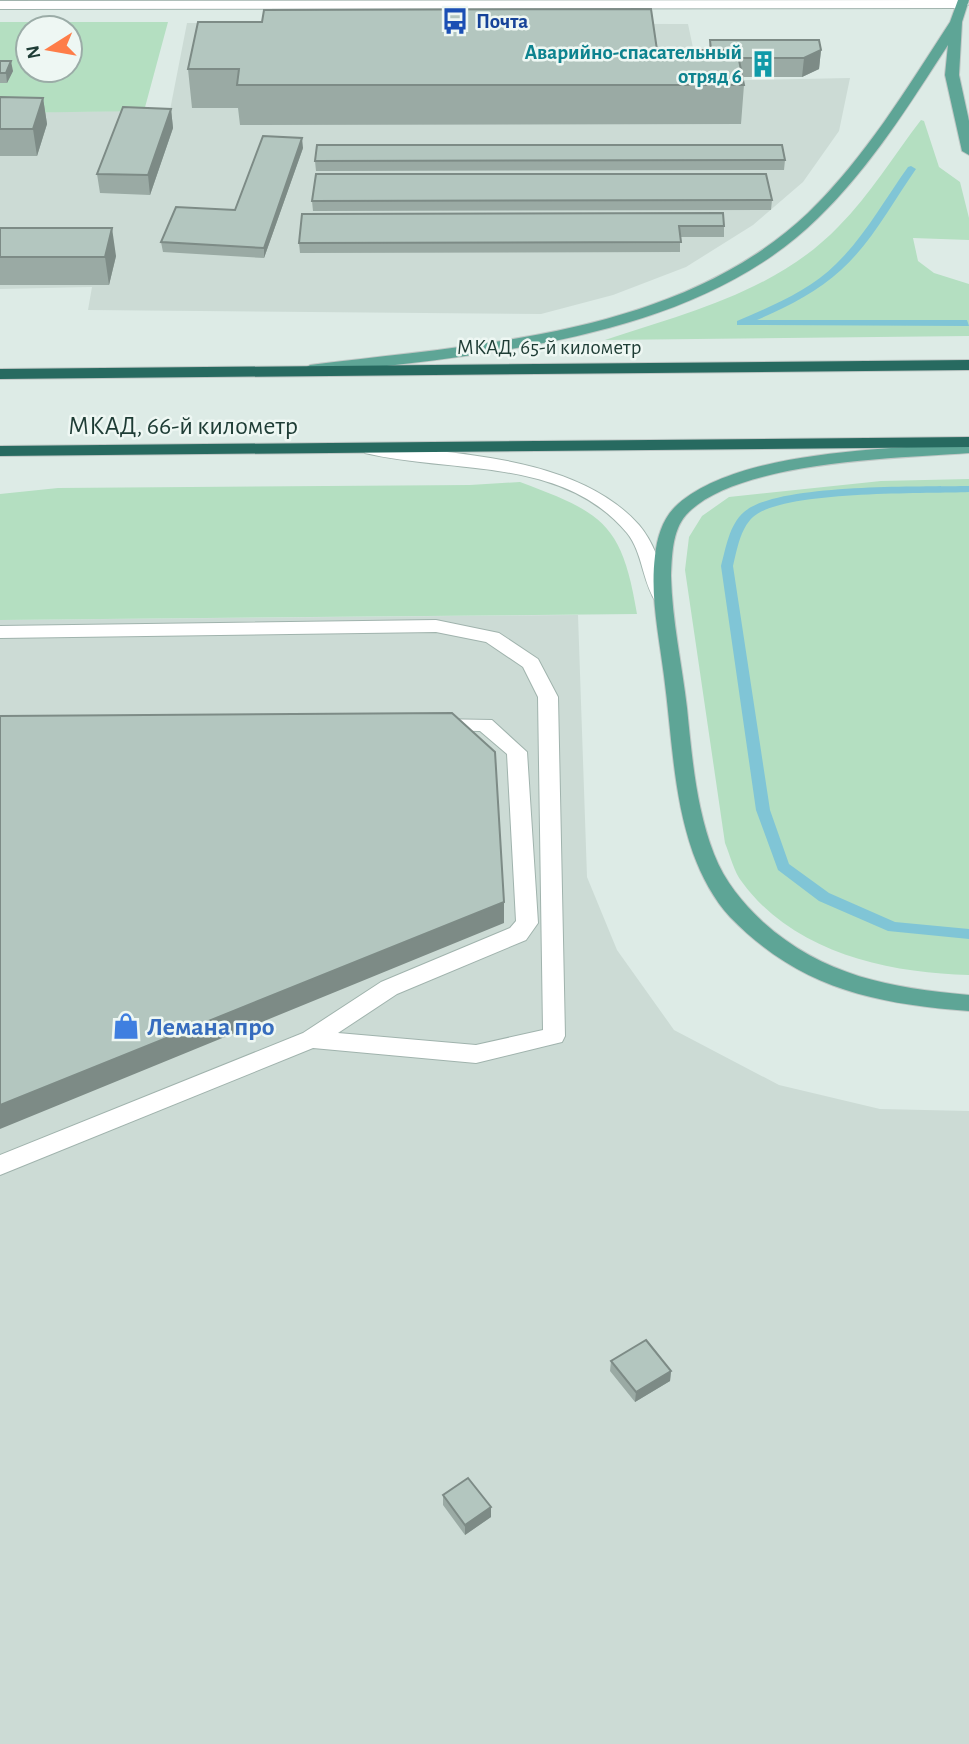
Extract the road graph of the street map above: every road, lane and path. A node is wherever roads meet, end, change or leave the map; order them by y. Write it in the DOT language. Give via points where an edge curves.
graph roads {
  1 [pos="5,0"];
  2 [pos="596,0"];
  3 [pos="965,3"];
  4 [pos="0,5"];
  5 [pos="956,22"];
  6 [pos="952,75"];
  7 [pos="968,76"];
  8 [pos="915,84"];
  9 [pos="969,151"];
  10 [pos="969,365"];
  11 [pos="297,372"];
  12 [pos="130,373"];
  13 [pos="0,374"];
  14 [pos="969,442"];
  15 [pos="366,448"];
  16 [pos="969,448"];
  17 [pos="0,451"];
  18 [pos="663,600"];
  19 [pos="0,632"];
  20 [pos="416,725"];
  21 [pos="969,1003"];
  22 [pos="311,1039"];
  23 [pos="0,1165"];
  1 -- 4 [label="street"];
  2 -- 3 [label="street"];
  2 -- 4 [label="street" via="215,10"];
  3 -- 5 [label="main road"];
  5 -- 6 [label="main road"];
  5 -- 8 [label="main road"];
  6 -- 7 [label="main road"];
  6 -- 8 [label="main road" via="933,76"];
  6 -- 9 [label="main road"];
  8 -- 11 [label="main road" via="864,157 786,239 747,266 690,294 575,330"];
  10 -- 11 [label="highway, МКАД, 65-й километр"];
  11 -- 12 [label="highway, МКАД, 65-й километр"];
  12 -- 13 [label="highway, МКАД, 66-й километр"];
  14 -- 15 [label="highway"];
  15 -- 17 [label="highway, МКАД, 66-й километр"];
  15 -- 18 [label="street" via="518,470 570,483 607,503 633,529"];
  16 -- 18 [label="main road" via="779,469 720,485 684,506 669,529"];
  18 -- 21 [label="main road" via="697,829 710,866 732,905 809,970 857,987 914,999"];
  19 -- 22 [label="street" via="436,626 492,638 531,663 548,697 554,1036 477,1054"];
  20 -- 22 [label="street" via="485,724 517,752 527,923 518,934 389,988"];
  22 -- 23 [label="street"];
}
